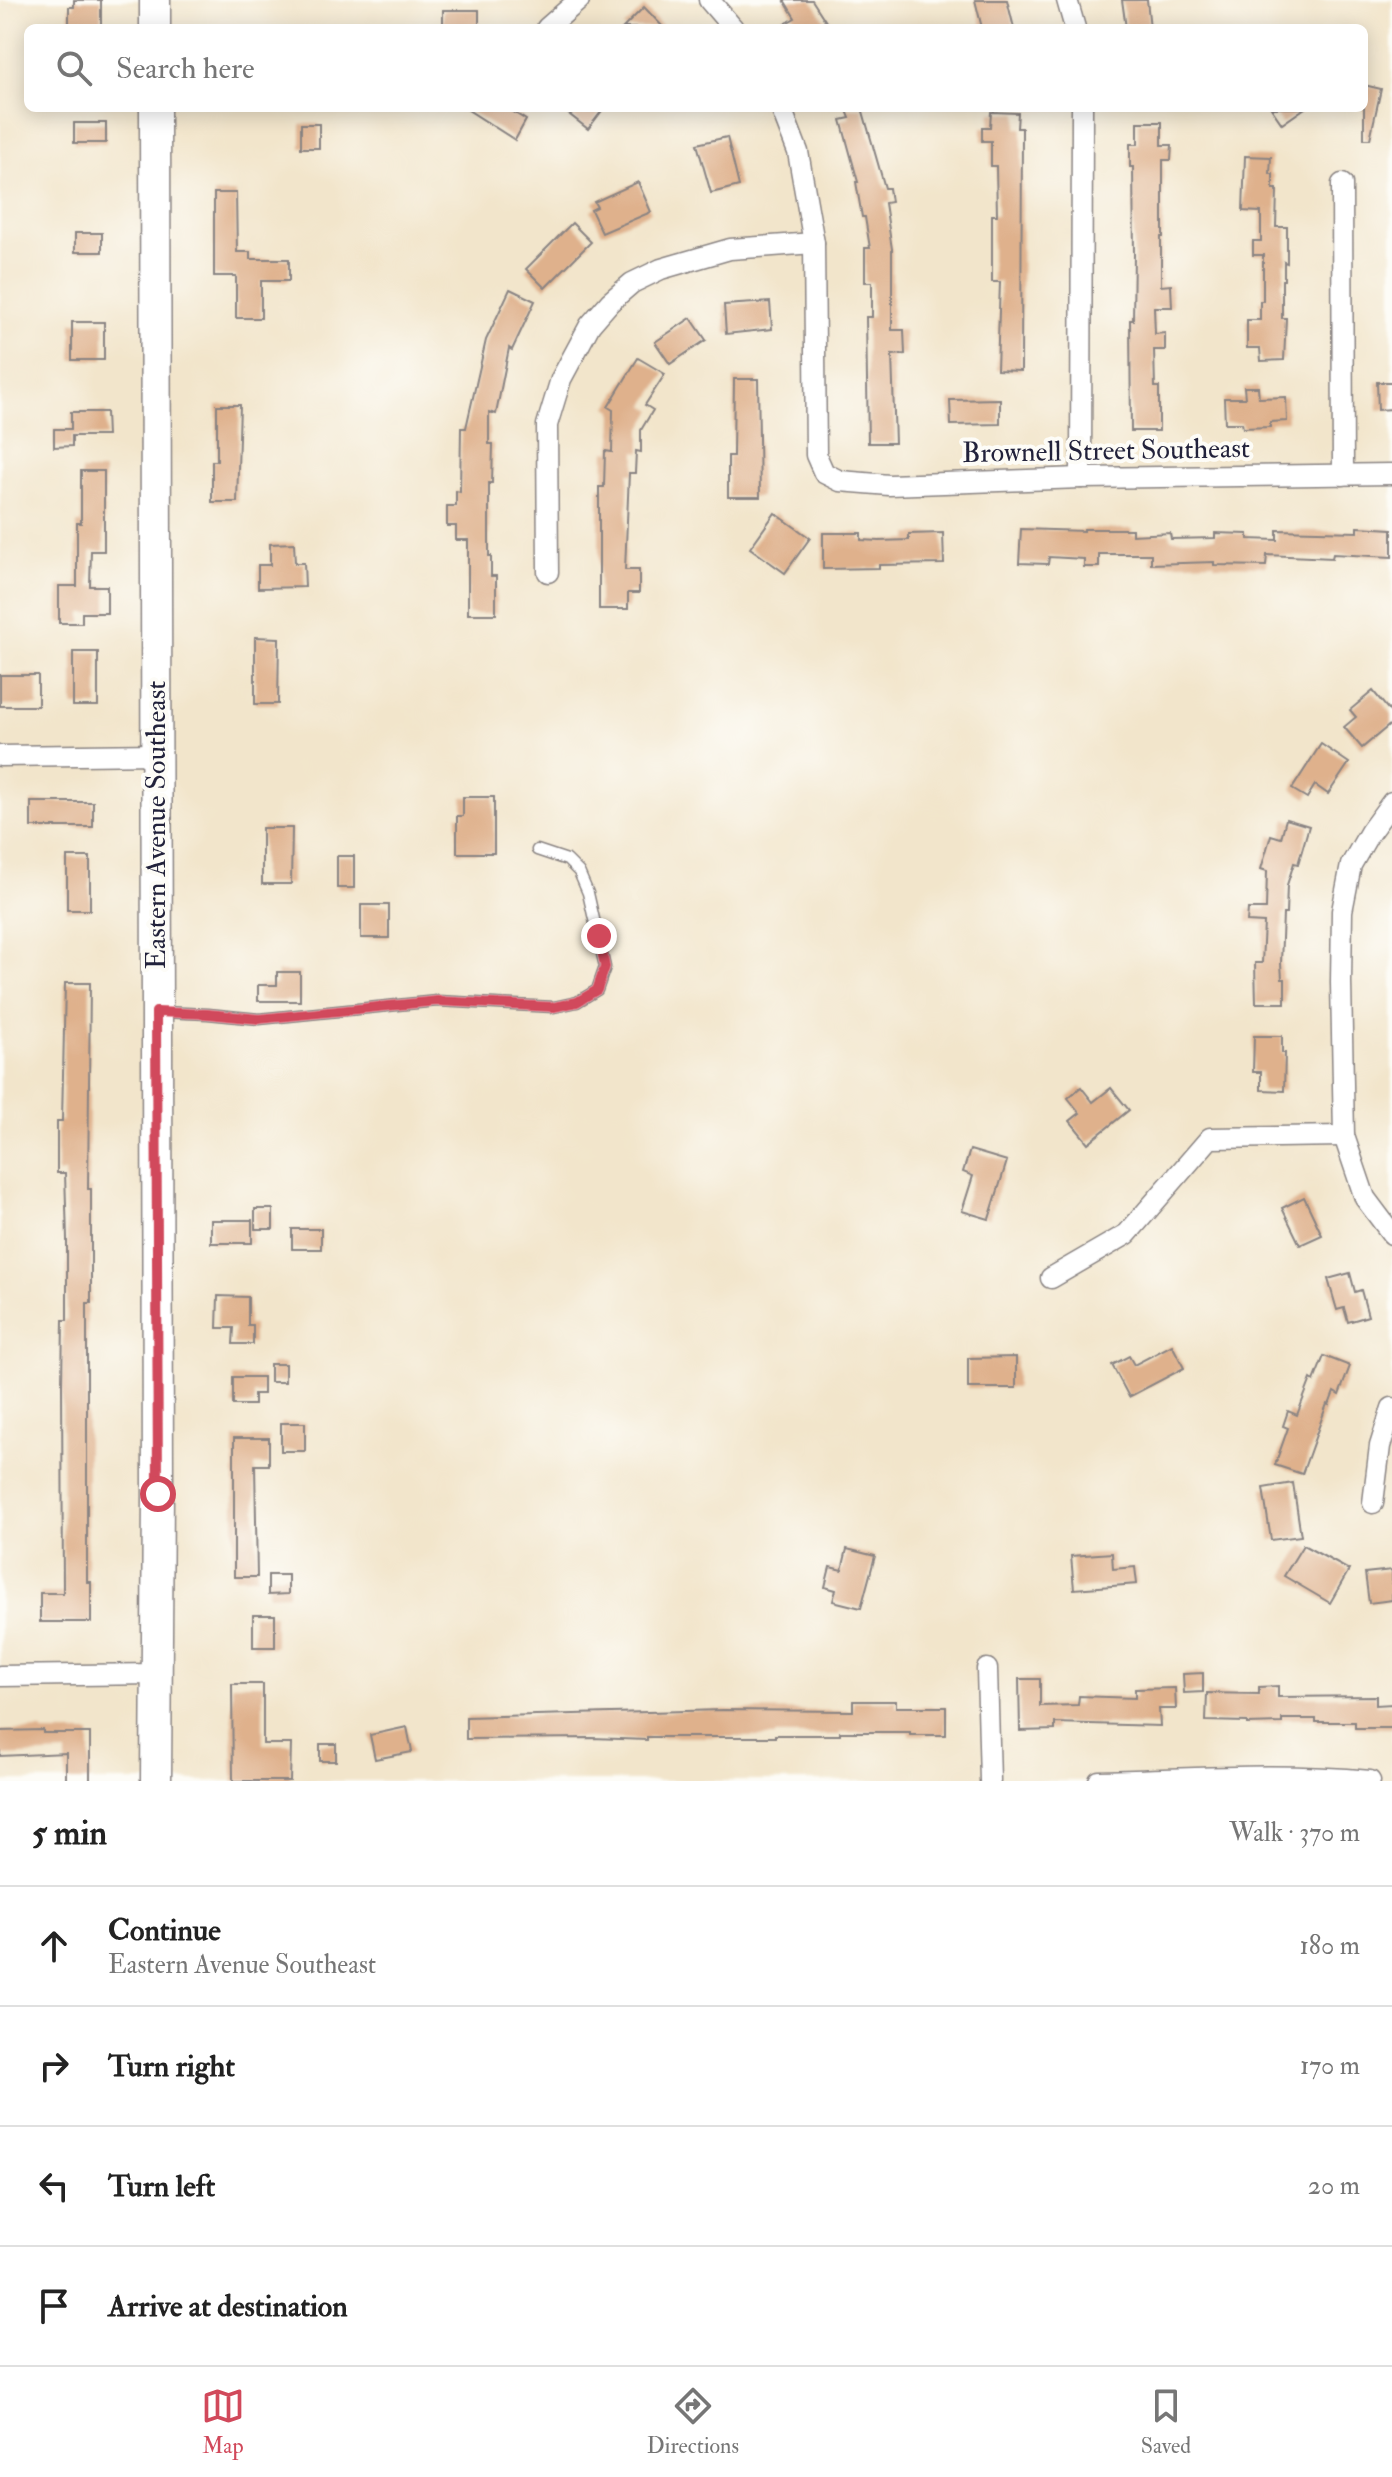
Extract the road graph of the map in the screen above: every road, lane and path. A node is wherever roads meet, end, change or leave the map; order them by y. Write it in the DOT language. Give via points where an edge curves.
graph roads {
  1 [pos="155,0"];
  2 [pos="579,0"];
  3 [pos="709,0"];
  4 [pos="1067,0"];
  5 [pos="155,24"];
  6 [pos="552,24"];
  7 [pos="730,24"];
  8 [pos="1074,24"];
  9 [pos="155,112"];
  10 [pos="783,112"];
  11 [pos="1082,112"];
  12 [pos="1342,184"];
  13 [pos="814,243"];
  14 [pos="1392,474"];
  15 [pos="1343,475"];
  16 [pos="1081,478"];
  17 [pos="548,572"];
  18 [pos="158,754"];
  19 [pos="0,756"];
  20 [pos="1392,802"];
  21 [pos="537,850"];
  22 [pos="156,1012"];
  23 [pos="1344,1136"];
  24 [pos="1392,1234"];
  25 [pos="1051,1278"];
  26 [pos="1392,1408"];
  27 [pos="1373,1503"];
  28 [pos="987,1669"];
  29 [pos="156,1674"];
  30 [pos="0,1676"];
  31 [pos="1272,1779"];
  32 [pos="156,1781"];
  33 [pos="990,1781"];
  34 [pos="1099,1781"];
  35 [pos="1370,1781"];
  1 -- 5 [label="street"];
  2 -- 6 [label="street"];
  3 -- 7 [label="street"];
  4 -- 8 [label="street"];
  9 -- 18 [label="street, Eastern Avenue Southeast"];
  10 -- 13 [label="street" via="798,152"];
  11 -- 16 [label="street"];
  12 -- 15 [label="street"];
  13 -- 16 [label="street, Brownell Street Southeast" via="816,455 824,473 840,481 889,485"];
  13 -- 17 [label="street" via="730,249 661,269 632,283 590,325 561,379 547,425"];
  14 -- 15 [label="street, Brownell Street Southeast"];
  15 -- 16 [label="street, Brownell Street Southeast"];
  18 -- 19 [label="street"];
  18 -- 22 [label="street, Eastern Avenue Southeast"];
  20 -- 23 [label="street" via="1351,865 1342,911"];
  21 -- 22 [label="lane" via="567,860 588,893 605,967 597,990 577,1002 554,1007 437,1001 259,1019"];
  22 -- 29 [label="street, Eastern Avenue Southeast"];
  23 -- 24 [label="street" via="1365,1198"];
  23 -- 25 [label="street" via="1210,1138 1127,1234"];
  26 -- 27 [label="street" via="1380,1446"];
  28 -- 33 [label="street"];
  29 -- 30 [label="street"];
  29 -- 32 [label="street, Eastern Avenue Southeast"];
  31 -- 34 [label="street"];
  31 -- 35 [label="street"];
}
